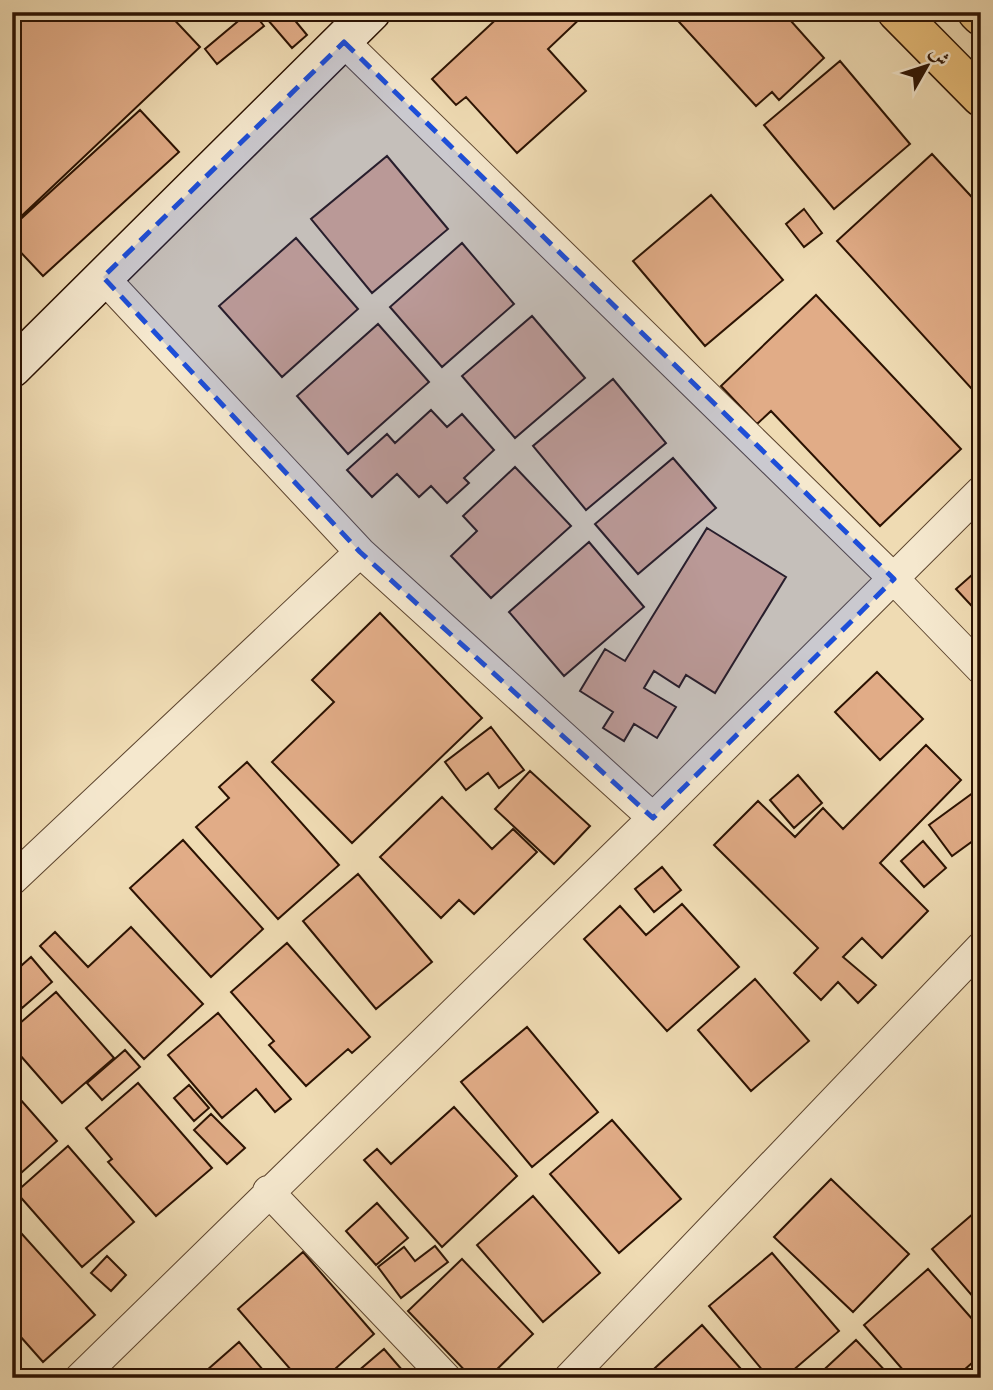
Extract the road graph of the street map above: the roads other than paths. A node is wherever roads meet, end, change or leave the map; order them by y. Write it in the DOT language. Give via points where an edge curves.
graph roads {
  1 [pos="371,12"];
  2 [pos="381,12"];
  3 [pos="897,12"];
  4 [pos="977,12"];
  5 [pos="981,16"];
  6 [pos="344,42"];
  7 [pos="981,97"];
  8 [pos="103,277"];
  9 [pos="12,368"];
  10 [pos="981,491"];
  11 [pos="360,552"];
  12 [pos="894,579"];
  13 [pos="981,669"];
  14 [pos="653,818"];
  15 [pos="12,880"];
  16 [pos="981,947"];
  17 [pos="268,1191"];
  18 [pos="80,1378"];
  19 [pos="446,1378"];
  20 [pos="569,1378"];
  1 -- 6 [label="street"];
  2 -- 6 [label="street"];
  3 -- 7 [label="main road"];
  4 -- 5 [label="main road"];
  6 -- 8 [label="street"];
  6 -- 12 [label="street"];
  8 -- 9 [label="street"];
  8 -- 11 [label="street"];
  10 -- 12 [label="street"];
  11 -- 14 [label="street"];
  11 -- 15 [label="street"];
  12 -- 13 [label="street"];
  12 -- 14 [label="street"];
  14 -- 17 [label="street"];
  16 -- 20 [label="street"];
  17 -- 18 [label="street"];
  17 -- 19 [label="street"];
}
